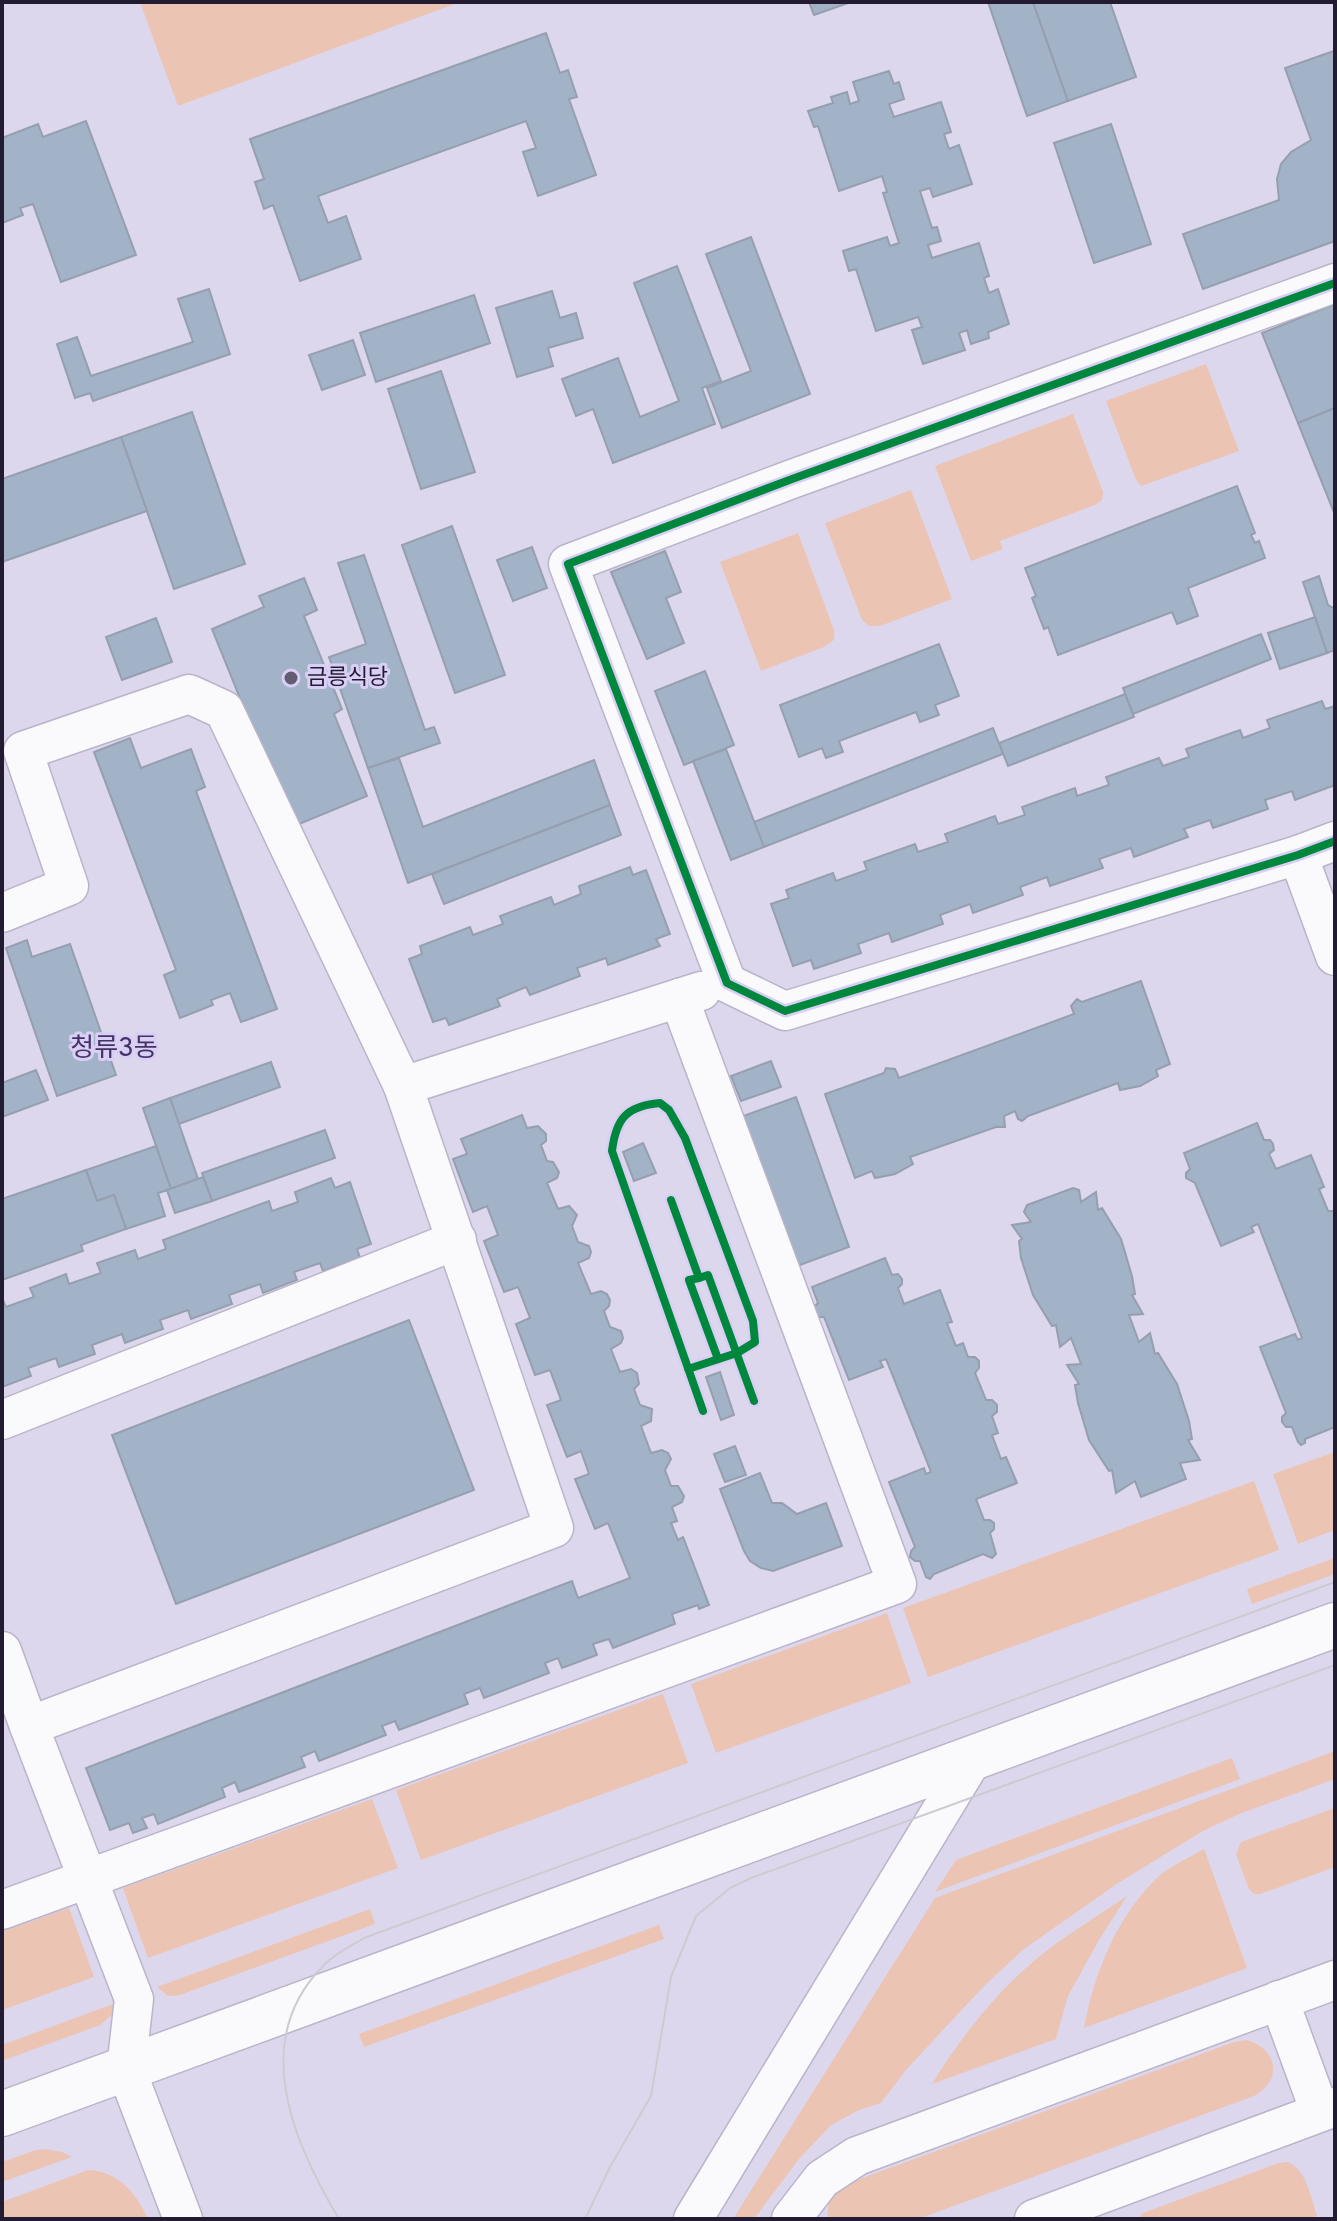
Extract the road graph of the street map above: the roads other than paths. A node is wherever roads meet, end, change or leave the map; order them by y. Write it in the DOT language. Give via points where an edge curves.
graph roads {
  1 [pos="1335,283"];
  2 [pos="1335,841"];
  3 [pos="1298,855"];
  4 [pos="2,913"];
  5 [pos="1335,956"];
  6 [pos="727,983"];
  7 [pos="679,998"];
  8 [pos="403,1086"];
  9 [pos="457,1240"];
  10 [pos="2,1420"];
  11 [pos="1335,1625"];
  12 [pos="2,1651"];
  13 [pos="29,1726"];
  14 [pos="972,1760"];
  15 [pos="88,1879"];
  16 [pos="2,1910"];
  17 [pos="1335,1980"];
  18 [pos="1279,2000"];
  19 [pos="126,2069"];
  20 [pos="1328,2110"];
  21 [pos="2,2114"];
  22 [pos="183,2219"];
  23 [pos="693,2219"];
  24 [pos="791,2219"];
  25 [pos="1034,2219"];
  1 -- 6 [label="street" via="568,564"];
  2 -- 3 [label="street"];
  3 -- 5 [label="street"];
  3 -- 6 [label="street" via="785,1011"];
  4 -- 8 [label="street" via="69,886 23,751 189,694 224,710"];
  6 -- 7 [label="street"];
  7 -- 8 [label="street"];
  7 -- 15 [label="street" via="897,1584"];
  8 -- 9 [label="street"];
  9 -- 10 [label="street"];
  9 -- 13 [label="street" via="554,1528"];
  11 -- 14 [label="street"];
  12 -- 13 [label="street"];
  13 -- 15 [label="street"];
  14 -- 19 [label="street"];
  14 -- 23 [label="street"];
  15 -- 16 [label="street"];
  15 -- 19 [label="street" via="134,1999"];
  17 -- 18 [label="street"];
  18 -- 20 [label="street"];
  18 -- 24 [label="street" via="857,2156 822,2179"];
  19 -- 21 [label="street"];
  19 -- 22 [label="street"];
  20 -- 25 [label="street"];
}
